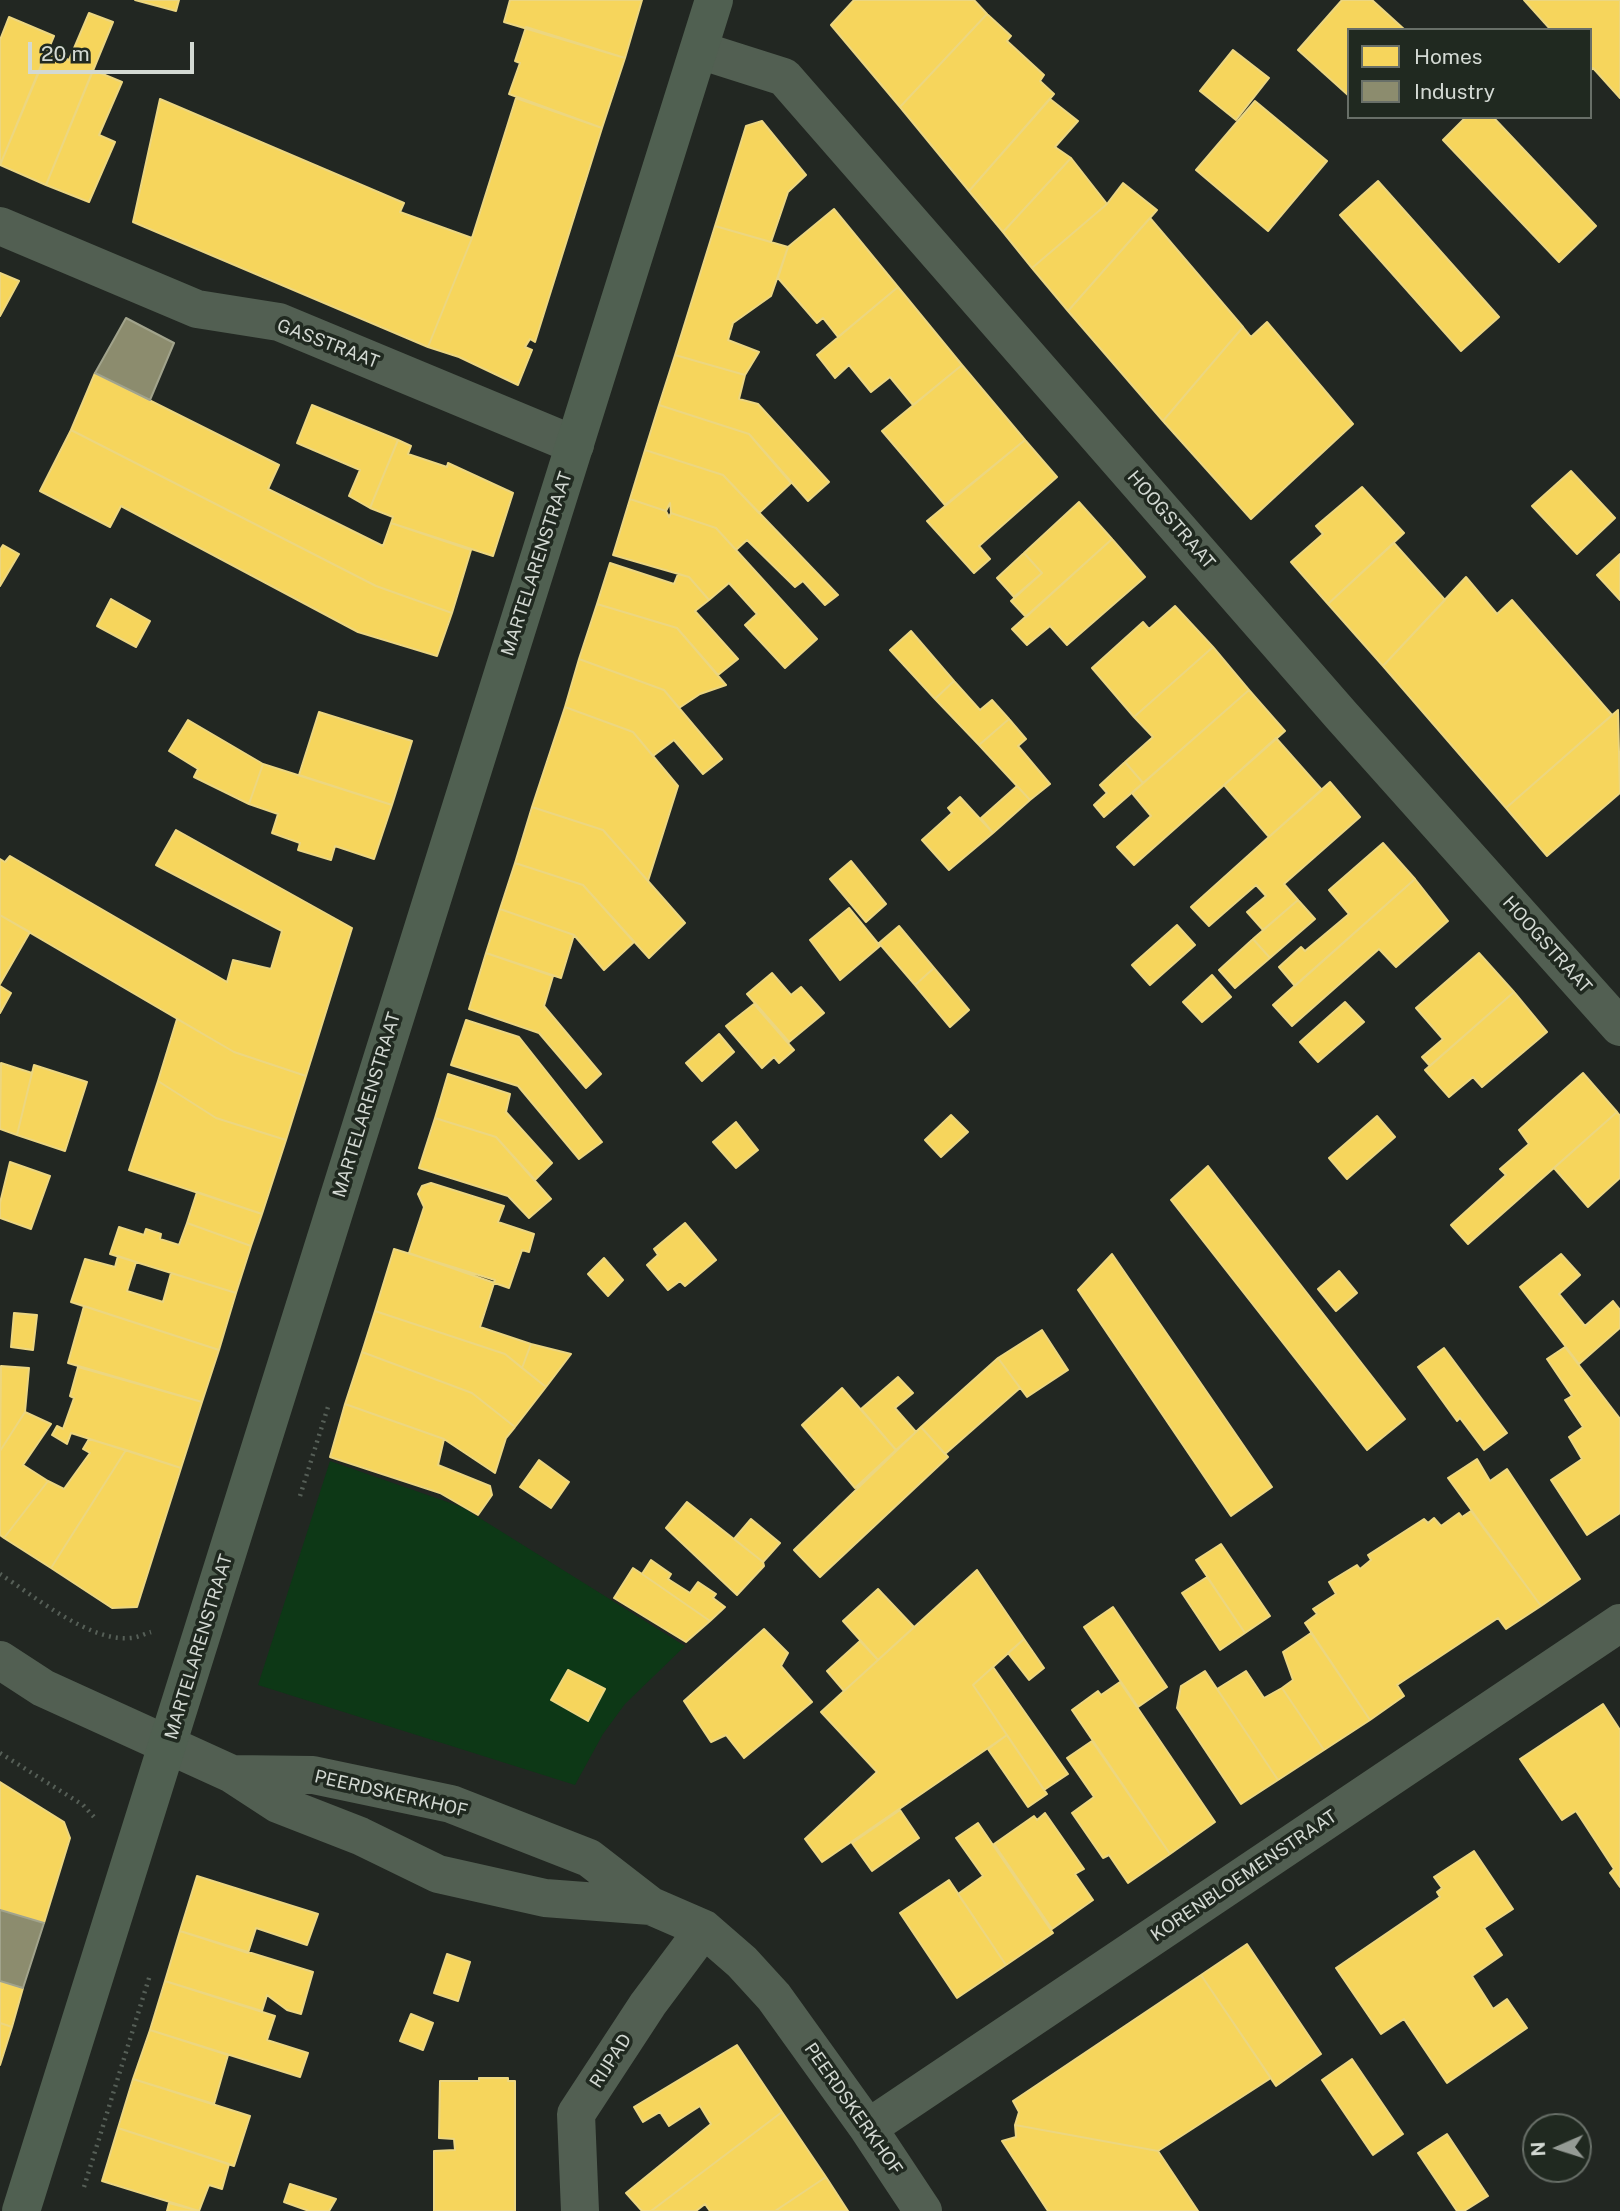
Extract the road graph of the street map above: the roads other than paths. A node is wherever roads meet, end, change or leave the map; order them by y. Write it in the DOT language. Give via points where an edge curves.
graph roads {
  1 [pos="715,0"];
  2 [pos="699,50"];
  3 [pos="0,226"];
  4 [pos="575,444"];
  5 [pos="1620,1027"];
  6 [pos="1620,1623"];
  7 [pos="0,1660"];
  8 [pos="168,1745"];
  9 [pos="232,1774"];
  10 [pos="651,1906"];
  11 [pos="704,1929"];
  12 [pos="868,2128"];
  13 [pos="22,2211"];
  14 [pos="580,2211"];
  15 [pos="923,2211"];
  1 -- 2 [label="main road, MARTELARENSTRAAT"];
  2 -- 4 [label="main road, MARTELARENSTRAAT"];
  2 -- 5 [label="street, HOOGSTRAAT" via="784,77"];
  3 -- 4 [label="street, GASSTRAAT" via="197,309 279,323"];
  4 -- 8 [label="main road, MARTELARENSTRAAT"];
  6 -- 12 [label="street, KORENBLOEMENSTRAAT"];
  7 -- 8 [label="street, PEERDSKERKHOF" via="43,1688"];
  8 -- 9 [label="street, PEERDSKERKHOF"];
  8 -- 13 [label="main road, MARTELARENSTRAAT"];
  9 -- 10 [label="street, PEERDSKERKHOF" via="278,1804 360,1836 438,1874 545,1898"];
  9 -- 10 [label="street, PEERDSKERKHOF" via="313,1775 451,1804 589,1857"];
  10 -- 11 [label="street, PEERDSKERKHOF"];
  11 -- 12 [label="street, PEERDSKERKHOF" via="774,1997"];
  11 -- 14 [label="street, RIJPAD" via="576,2114"];
  12 -- 15 [label="street, PEERDSKERKHOF"];
}
